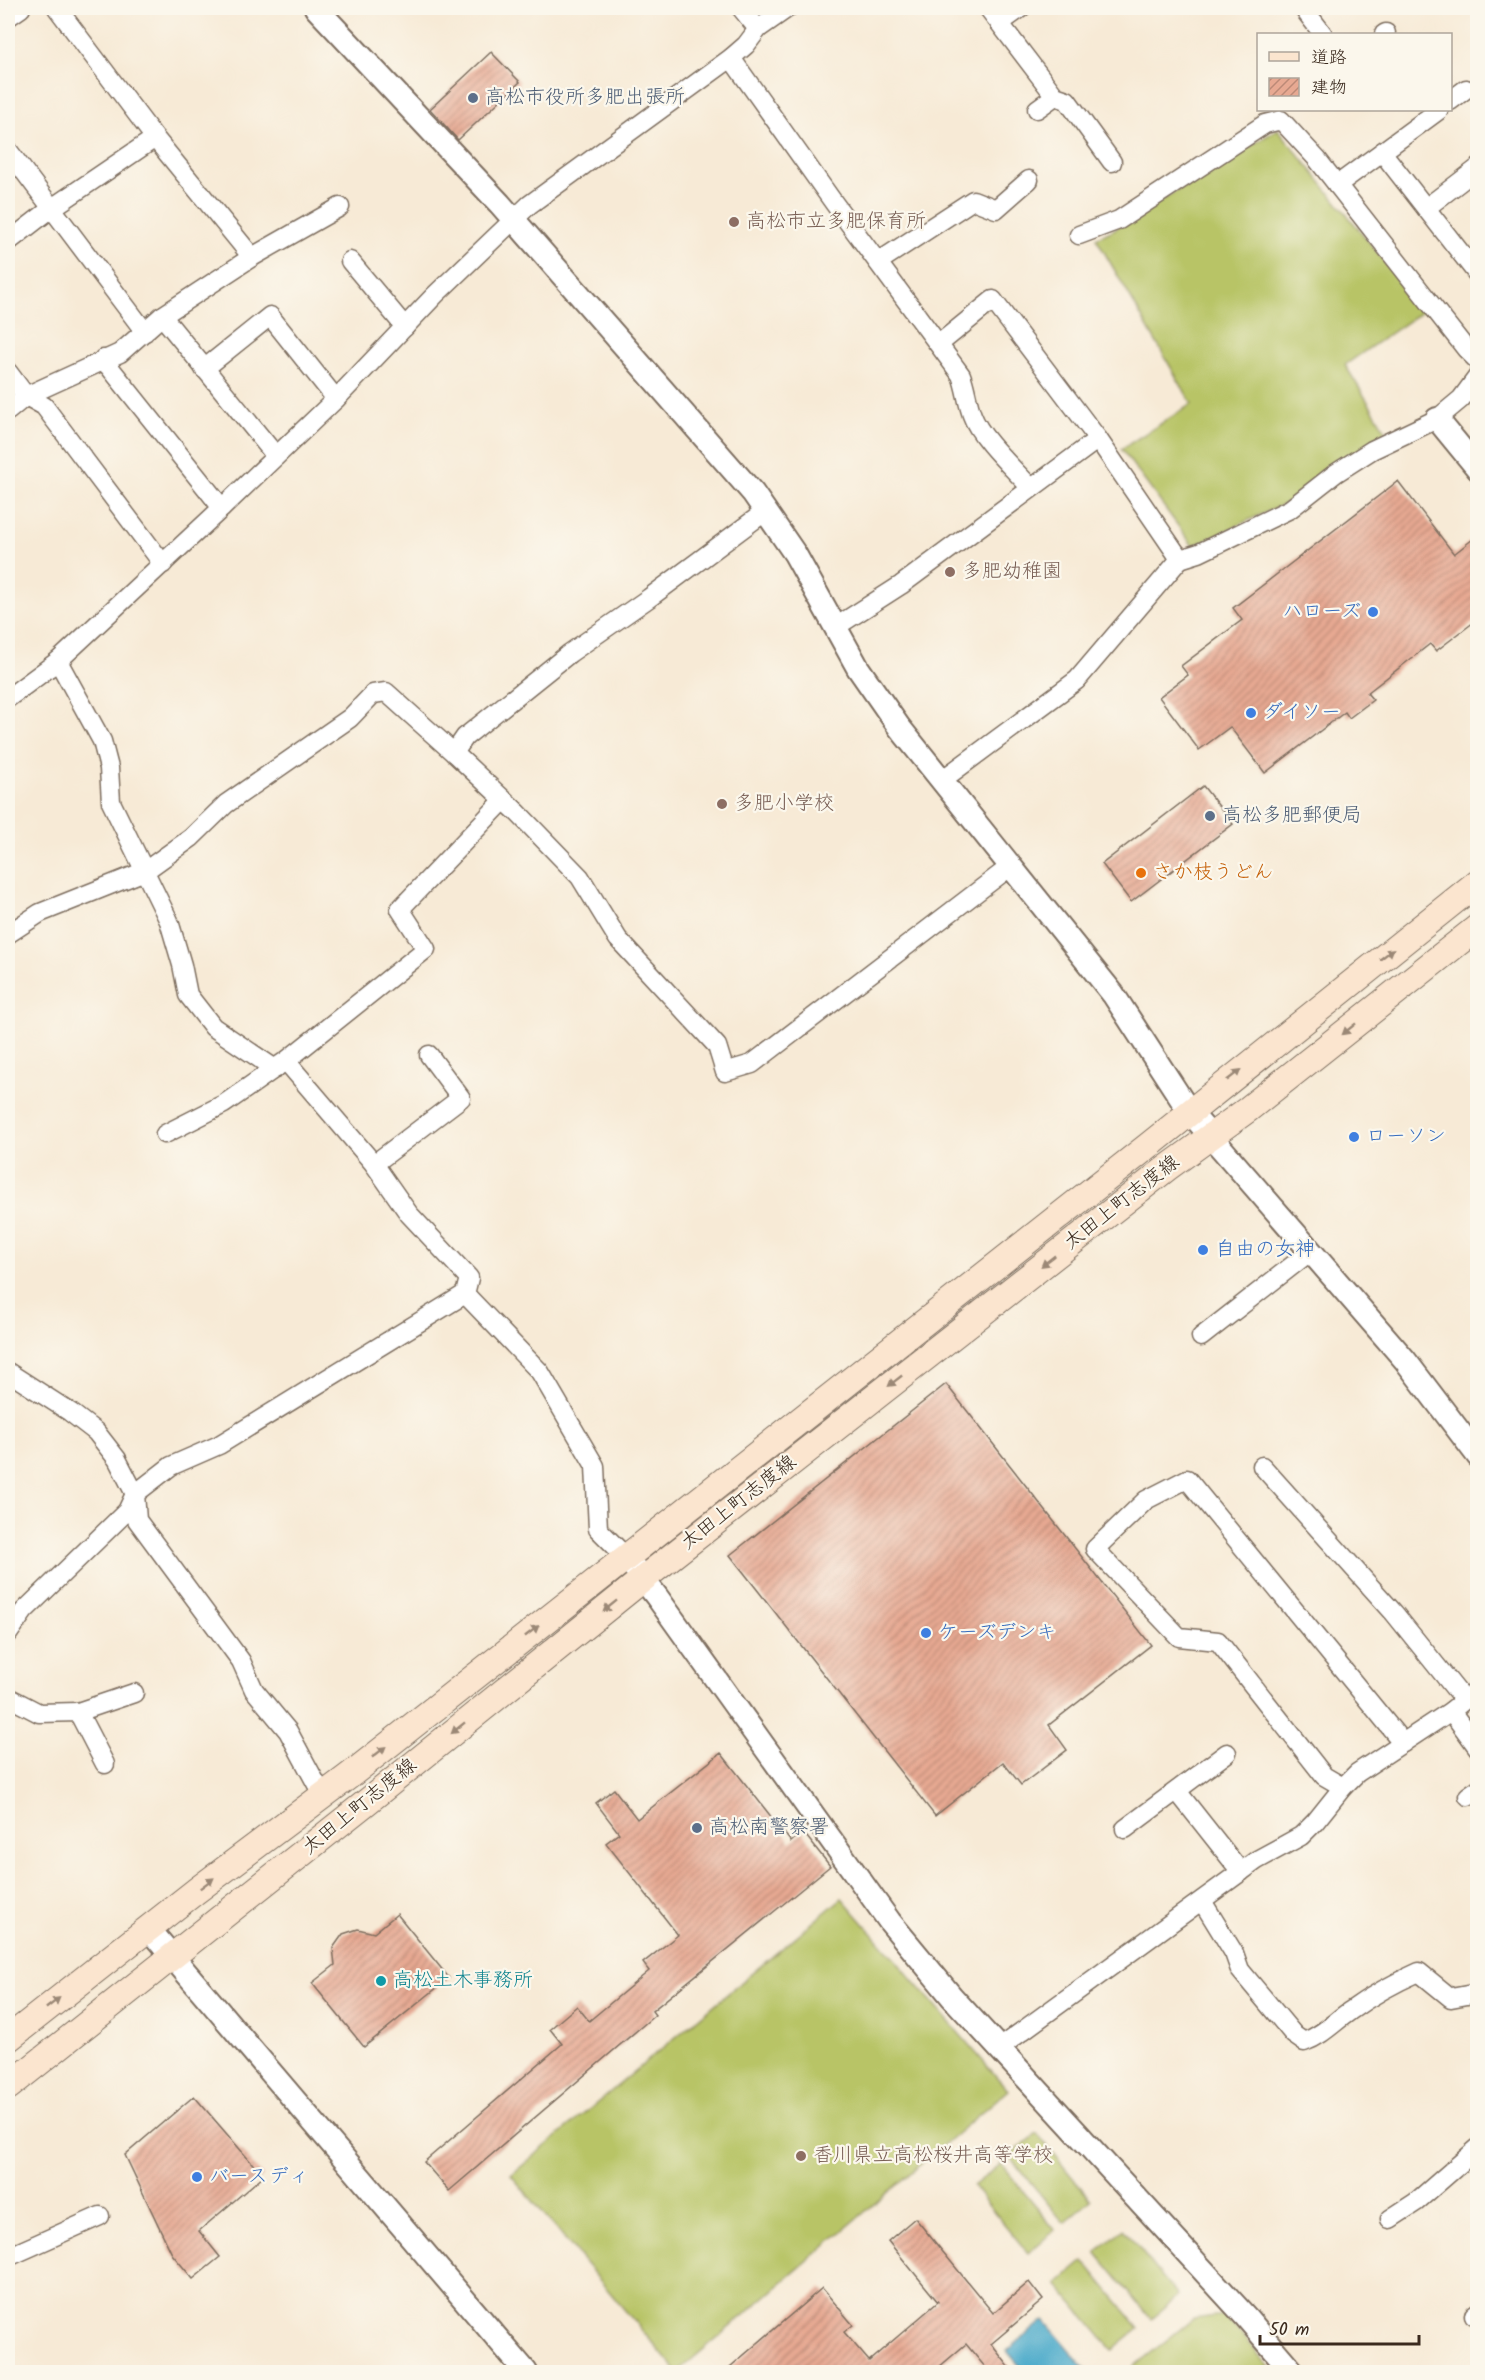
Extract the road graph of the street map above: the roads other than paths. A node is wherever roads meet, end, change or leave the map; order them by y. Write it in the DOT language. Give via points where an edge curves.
graph roads {
  1 [pos="21,8"];
  2 [pos="57,8"];
  3 [pos="315,8"];
  4 [pos="741,8"];
  5 [pos="788,8"];
  6 [pos="988,8"];
  7 [pos="1021,8"];
  8 [pos="1303,8"];
  9 [pos="8,17"];
  10 [pos="1000,23"];
  11 [pos="758,29"];
  12 [pos="1322,33"];
  13 [pos="731,58"];
  14 [pos="1055,96"];
  15 [pos="1037,109"];
  16 [pos="1438,111"];
  17 [pos="1288,115"];
  18 [pos="155,138"];
  19 [pos="8,150"];
  20 [pos="1382,152"];
  21 [pos="1112,162"];
  22 [pos="1478,168"];
  23 [pos="1029,180"];
  24 [pos="1337,185"];
  25 [pos="340,207"];
  26 [pos="51,208"];
  27 [pos="1426,208"];
  28 [pos="514,220"];
  29 [pos="1079,235"];
  30 [pos="8,242"];
  31 [pos="252,257"];
  32 [pos="350,261"];
  33 [pos="878,262"];
  34 [pos="1478,274"];
  35 [pos="162,316"];
  36 [pos="405,327"];
  37 [pos="145,332"];
  38 [pos="939,344"];
  39 [pos="103,359"];
  40 [pos="1478,361"];
  41 [pos="204,369"];
  42 [pos="8,372"];
  43 [pos="1478,376"];
  44 [pos="26,396"];
  45 [pos="336,399"];
  46 [pos="8,411"];
  47 [pos="1437,419"];
  48 [pos="1098,439"];
  49 [pos="276,456"];
  50 [pos="1478,469"];
  51 [pos="1031,488"];
  52 [pos="222,508"];
  53 [pos="766,511"];
  54 [pos="1180,559"];
  55 [pos="163,564"];
  56 [pos="834,628"];
  57 [pos="58,661"];
  58 [pos="8,698"];
  59 [pos="454,753"];
  60 [pos="942,780"];
  61 [pos="504,800"];
  62 [pos="1011,866"];
  63 [pos="144,872"];
  64 [pos="1478,882"];
  65 [pos="1478,927"];
  66 [pos="8,934"];
  67 [pos="429,1055"];
  68 [pos="280,1065"];
  69 [pos="1189,1112"];
  70 [pos="165,1134"];
  71 [pos="1211,1136"];
  72 [pos="374,1164"];
  73 [pos="1311,1251"];
  74 [pos="465,1294"];
  75 [pos="1201,1337"];
  76 [pos="8,1372"];
  77 [pos="1478,1456"];
  78 [pos="1262,1466"];
  79 [pos="135,1494"];
  80 [pos="626,1557"];
  81 [pos="643,1579"];
  82 [pos="8,1634"];
  83 [pos="134,1693"];
  84 [pos="8,1697"];
  85 [pos="1464,1700"];
  86 [pos="78,1712"];
  87 [pos="1403,1743"];
  88 [pos="1478,1748"];
  89 [pos="1227,1753"];
  90 [pos="105,1764"];
  91 [pos="349,1776"];
  92 [pos="1343,1787"];
  93 [pos="1177,1791"];
  94 [pos="322,1796"];
  95 [pos="368,1801"];
  96 [pos="1125,1828"];
  97 [pos="1241,1872"];
  98 [pos="1202,1900"];
  99 [pos="148,1928"];
  100 [pos="171,1957"];
  101 [pos="1478,1994"];
  102 [pos="8,2039"];
  103 [pos="999,2048"];
  104 [pos="8,2087"];
  105 [pos="1478,2148"];
  106 [pos="100,2217"];
  107 [pos="1390,2219"];
  108 [pos="8,2257"];
  109 [pos="526,2373"];
  110 [pos="1293,2373"];
  1 -- 9 [label="street"];
  2 -- 18 [label="street"];
  3 -- 28 [label="street"];
  4 -- 11 [label="street"];
  5 -- 11 [label="street"];
  6 -- 10 [label="street"];
  7 -- 10 [label="street"];
  8 -- 12 [label="street"];
  10 -- 14 [label="street"];
  11 -- 13 [label="street"];
  13 -- 28 [label="street" via="529,205"];
  13 -- 33 [label="street"];
  14 -- 15 [label="street"];
  14 -- 21 [label="street" via="1067,100"];
  16 -- 20 [label="street"];
  17 -- 24 [label="street"];
  17 -- 29 [label="street" via="1265,124 1119,220"];
  18 -- 26 [label="street"];
  18 -- 31 [label="street"];
  19 -- 26 [label="street"];
  20 -- 24 [label="street"];
  20 -- 27 [label="street"];
  22 -- 27 [label="street"];
  23 -- 33 [label="street" via="996,209 973,200"];
  24 -- 40 [label="street"];
  25 -- 31 [label="street"];
  26 -- 30 [label="street"];
  26 -- 37 [label="street"];
  27 -- 34 [label="street"];
  28 -- 36 [label="street"];
  28 -- 53 [label="street"];
  31 -- 35 [label="street"];
  32 -- 36 [label="street"];
  33 -- 38 [label="street"];
  35 -- 37 [label="street"];
  35 -- 41 [label="street"];
  36 -- 45 [label="street"];
  37 -- 39 [label="street" via="120,353"];
  38 -- 48 [label="street" via="993,300"];
  38 -- 51 [label="street" via="961,375 978,428"];
  39 -- 44 [label="street"];
  39 -- 52 [label="street"];
  41 -- 45 [label="street" via="270,316"];
  41 -- 49 [label="street"];
  42 -- 44 [label="street"];
  43 -- 47 [label="street" via="1461,399"];
  44 -- 46 [label="street"];
  44 -- 55 [label="street" via="44,406"];
  45 -- 49 [label="street"];
  47 -- 50 [label="street"];
  47 -- 54 [label="street" via="1372,450 1290,509"];
  48 -- 51 [label="street"];
  48 -- 54 [label="street"];
  49 -- 52 [label="street"];
  51 -- 56 [label="street" via="901,585"];
  52 -- 55 [label="street"];
  53 -- 56 [label="street" via="795,554"];
  53 -- 59 [label="street" via="570,653 465,737"];
  54 -- 60 [label="street" via="1077,680"];
  55 -- 57 [label="street"];
  56 -- 60 [label="street" via="899,727"];
  57 -- 58 [label="street"];
  57 -- 63 [label="street" via="102,741 111,802"];
  59 -- 61 [label="street"];
  59 -- 63 [label="street" via="386,692 373,694 350,718 226,804 190,838"];
  60 -- 62 [label="street"];
  61 -- 62 [label="street" via="580,877 618,939 717,1046 725,1072 752,1064"];
  61 -- 68 [label="street" via="400,909 426,949"];
  62 -- 69 [label="street" via="1113,994"];
  63 -- 66 [label="street" via="40,913"];
  63 -- 68 [label="street" via="169,921 188,995 213,1027"];
  69 -- 64 [label="main road, 太田上町志度線, one-way"];
  65 -- 71 [label="main road, 太田上町志度線, one-way"];
  67 -- 72 [label="street" via="461,1098"];
  68 -- 70 [label="street" via="224,1104"];
  68 -- 72 [label="street"];
  69 -- 71 [label="street"];
  69 -- 80 [label="main road, 太田上町志度線"];
  71 -- 73 [label="street"];
  71 -- 81 [label="main road, 太田上町志度線, one-way"];
  72 -- 74 [label="street" via="409,1214 469,1278"];
  73 -- 75 [label="street"];
  73 -- 77 [label="street" via="1406,1360"];
  74 -- 79 [label="street" via="219,1445 171,1466"];
  74 -- 80 [label="street" via="540,1372 595,1466 598,1529"];
  76 -- 79 [label="street" via="96,1432 117,1459"];
  78 -- 85 [label="street" via="1394,1613"];
  79 -- 82 [label="street" via="127,1511 24,1611"];
  79 -- 94 [label="street" via="137,1520 241,1661 254,1690 288,1731"];
  80 -- 81 [label="street"];
  91 -- 80 [label="main road, 太田上町志度線, one-way"];
  81 -- 95 [label="main road, 太田上町志度線, one-way"];
  81 -- 103 [label="street" via="890,1922"];
  83 -- 86 [label="street"];
  84 -- 86 [label="street" via="39,1713"];
  85 -- 87 [label="street"];
  85 -- 88 [label="street"];
  86 -- 90 [label="street"];
  87 -- 92 [label="street" via="1357,1773"];
  87 -- 92 [label="street" via="1187,1479 1146,1500 1095,1549 1179,1636 1218,1641 1324,1776"];
  89 -- 93 [label="street"];
  91 -- 94 [label="main road, 太田上町志度線"];
  91 -- 95 [label="main road"];
  92 -- 97 [label="street" via="1300,1836"];
  93 -- 96 [label="street"];
  93 -- 97 [label="street"];
  99 -- 94 [label="main road, 太田上町志度線, one-way"];
  95 -- 100 [label="main road, 太田上町志度線"];
  97 -- 98 [label="street"];
  98 -- 101 [label="street" via="1240,1970 1304,2042 1319,2037 1383,1988 1419,1972 1451,1998"];
  98 -- 103 [label="street"];
  99 -- 100 [label="street"];
  102 -- 99 [label="main road, 太田上町志度線, one-way"];
  100 -- 104 [label="main road, 太田上町志度線"];
  100 -- 109 [label="street"];
  103 -- 110 [label="street"];
  105 -- 107 [label="street" via="1416,2202"];
  106 -- 108 [label="street"];
}
